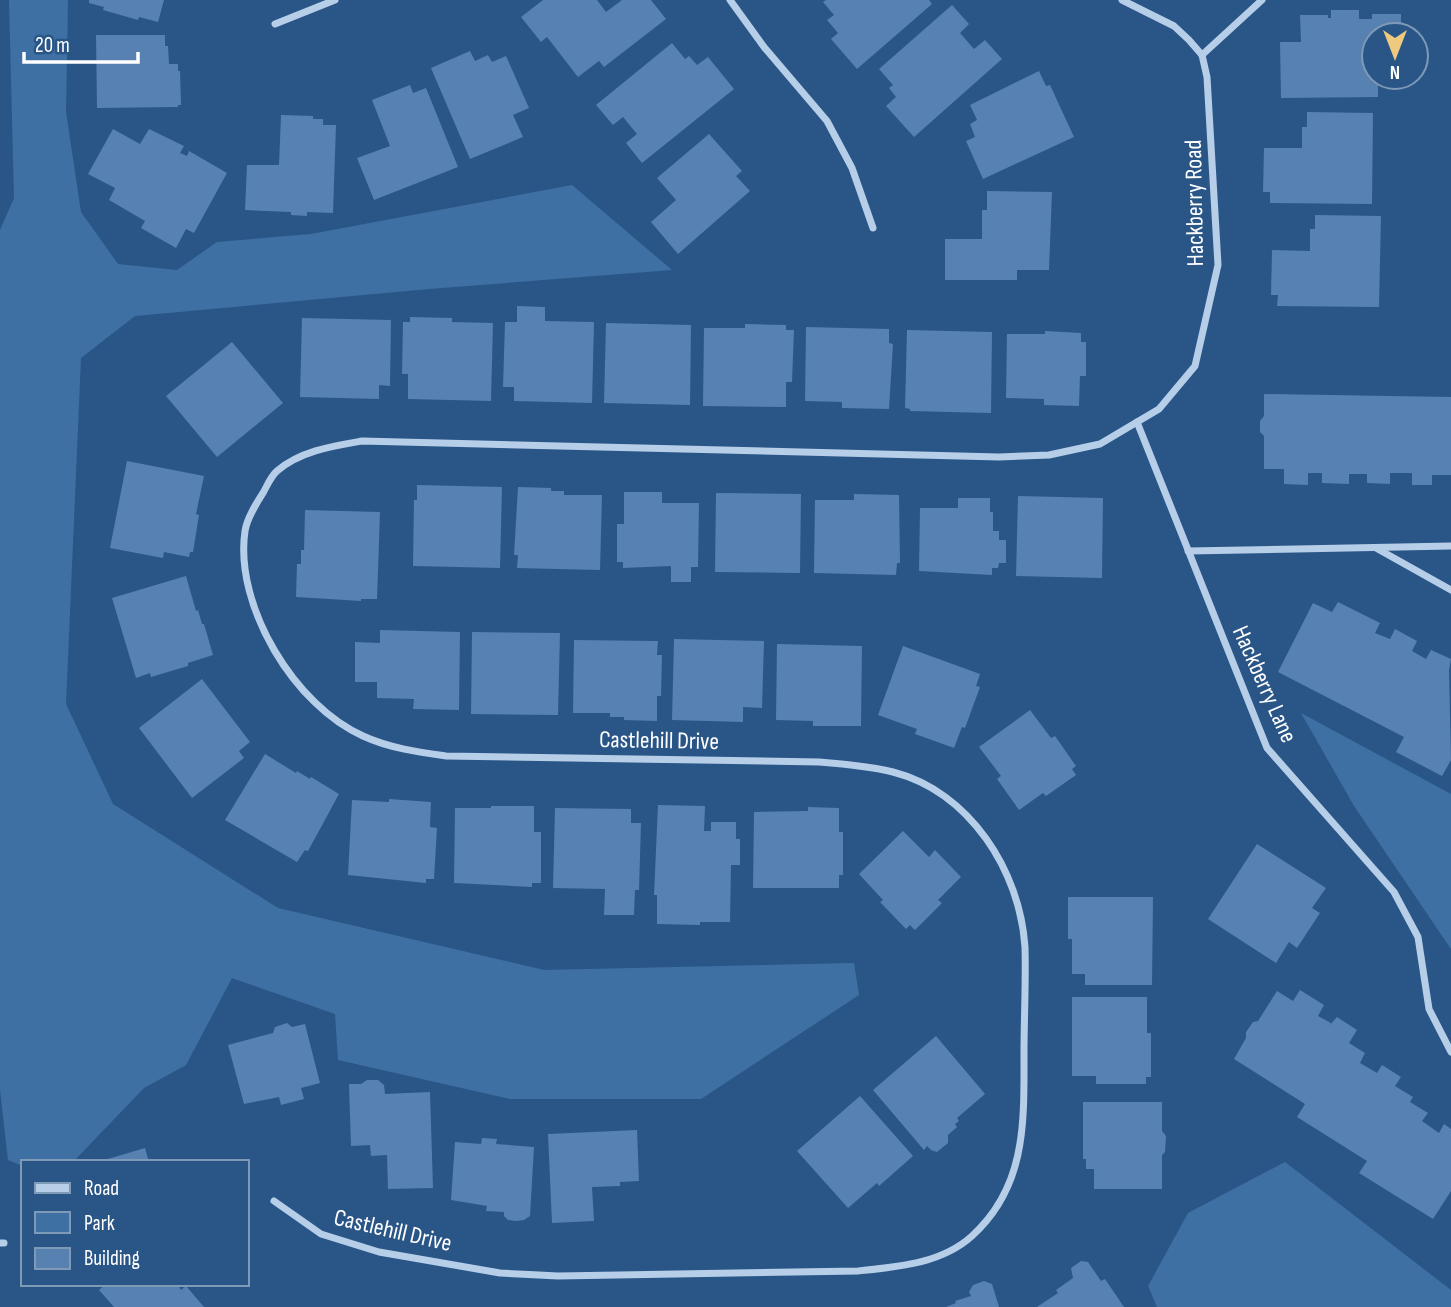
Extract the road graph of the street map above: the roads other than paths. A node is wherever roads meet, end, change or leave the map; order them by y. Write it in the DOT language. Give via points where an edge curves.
graph roads {
  1 [pos="335,0"];
  2 [pos="730,0"];
  3 [pos="1122,0"];
  4 [pos="1262,0"];
  5 [pos="275,24"];
  6 [pos="1202,55"];
  7 [pos="873,228"];
  8 [pos="1137,422"];
  9 [pos="1451,547"];
  10 [pos="1375,548"];
  11 [pos="1188,551"];
  12 [pos="1451,590"];
  13 [pos="1451,1052"];
  14 [pos="274,1201"];
  1 -- 5 [label="street"];
  2 -- 7 [label="street" via="827,121 852,168"];
  3 -- 6 [label="street" via="1174,26"];
  4 -- 6 [label="street"];
  6 -- 8 [label="street, Hackberry Road" via="1210,100 1218,265 1195,366 1159,409"];
  8 -- 11 [label="street, Hackberry Lane"];
  8 -- 14 [label="street, Castlehill Drive" via="1100,444 1049,455 362,441 330,446 276,471 245,529 243,561 250,595 260,624 298,685 321,709 362,736 405,750 446,756 819,762 895,772 930,788 963,811 989,841 1009,875 1025,946 1022,1144 1011,1181 993,1213 971,1237 942,1255 907,1266 858,1271 499,1273 379,1252 321,1234"];
  9 -- 10 [label="street"];
  10 -- 11 [label="street"];
  10 -- 12 [label="street"];
  11 -- 13 [label="street, Hackberry Lane" via="1267,748 1394,892 1418,937 1429,1009"];
}
